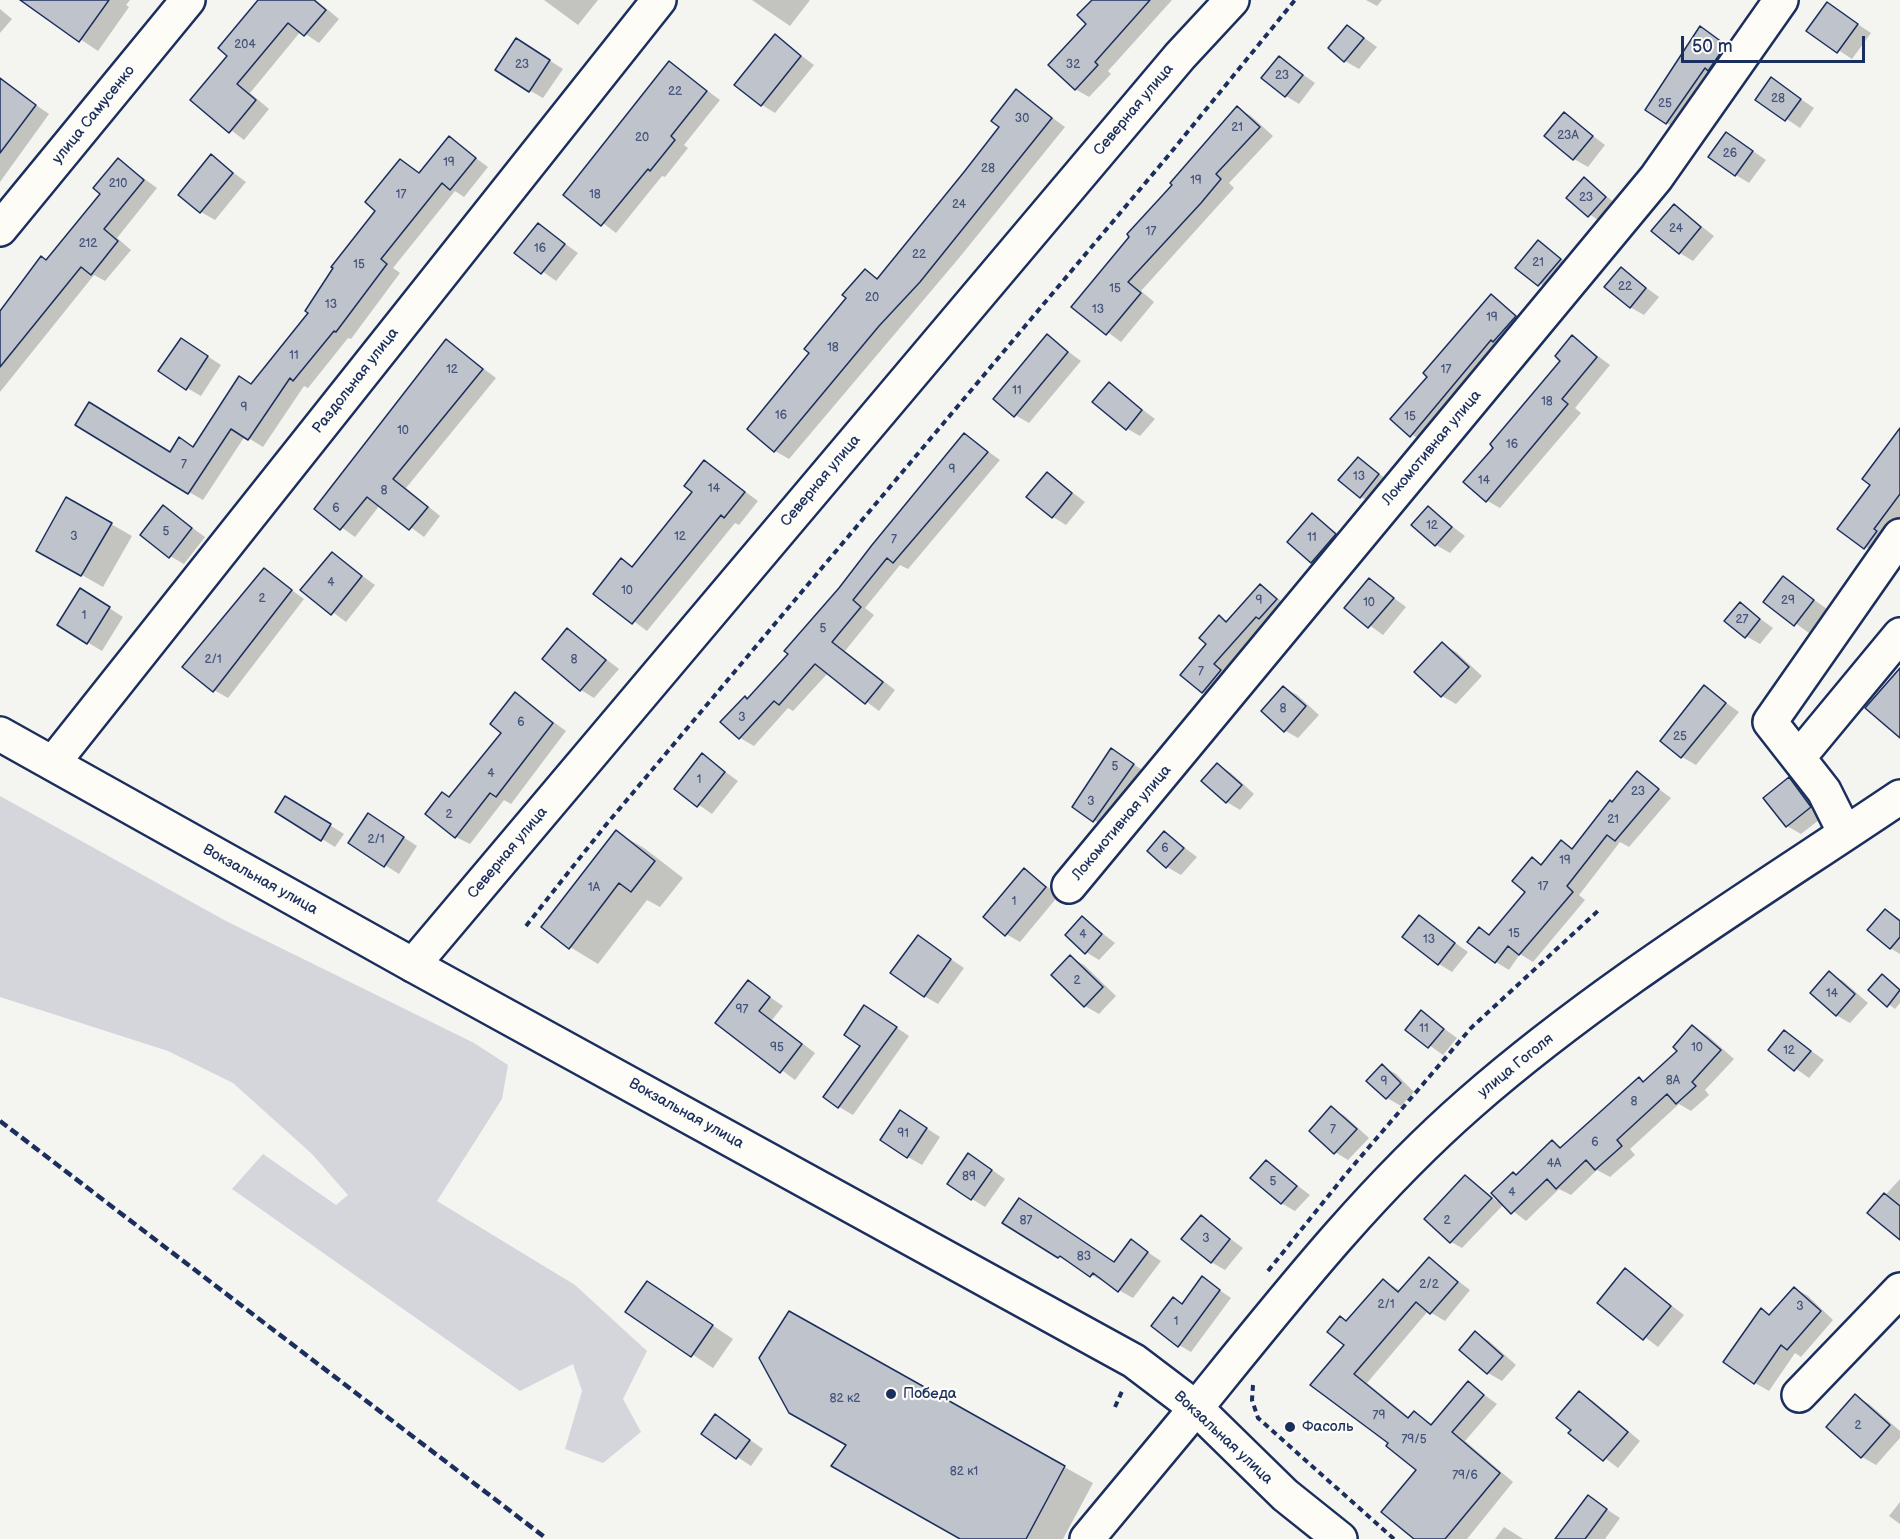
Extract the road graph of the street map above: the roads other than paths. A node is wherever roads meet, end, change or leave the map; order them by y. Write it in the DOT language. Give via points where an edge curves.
graph roads {
  1 [pos="188,0"];
  2 [pos="659,0"];
  3 [pos="1232,0"];
  4 [pos="1781,0"];
  5 [pos="0,229"];
  6 [pos="1900,536"];
  7 [pos="1900,635"];
  8 [pos="0,734"];
  9 [pos="1799,757"];
  10 [pos="53,763"];
  11 [pos="1900,796"];
  12 [pos="1845,833"];
  13 [pos="1069,886"];
  14 [pos="412,965"];
  15 [pos="1900,1290"];
  16 [pos="1798,1395"];
  17 [pos="1196,1408"];
  18 [pos="1087,1539"];
  19 [pos="1340,1539"];
  1 -- 5 [label="street, улица Самусенко"];
  2 -- 10 [label="street, Раздольная улица"];
  3 -- 14 [label="street, Северная улица" via="1172,65"];
  4 -- 13 [label="street, Локомотивная улица" via="1656,178"];
  6 -- 9 [label="street" via="1770,722"];
  7 -- 9 [label="street"];
  8 -- 10 [label="street, Вокзальная улица"];
  9 -- 12 [label="street" via="1824,791"];
  10 -- 14 [label="street, Вокзальная улица"];
  11 -- 12 [label="street, улица Гоголя"];
  12 -- 17 [label="street, улица Гоголя" via="1610,994 1468,1104 1368,1200"];
  14 -- 17 [label="street, Вокзальная улица" via="1134,1361"];
  15 -- 16 [label="street"];
  17 -- 18 [label="street, улица Гоголя"];
  17 -- 19 [label="street, Вокзальная улица" via="1284,1495"];
}
